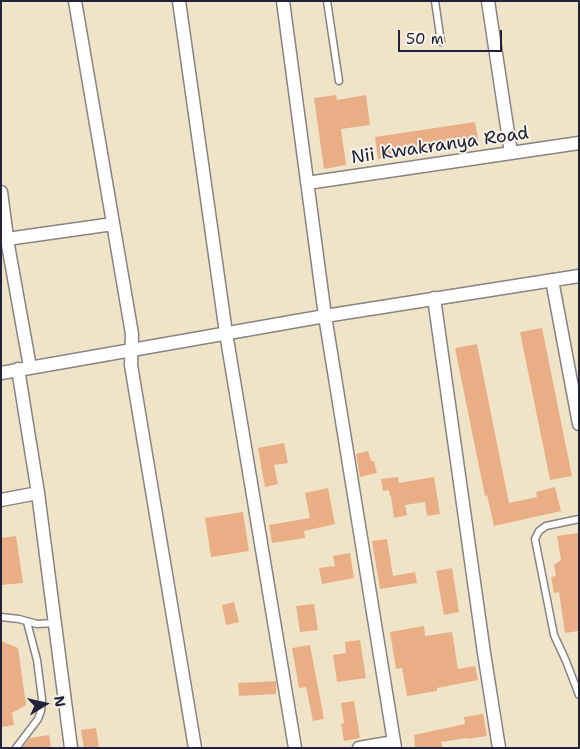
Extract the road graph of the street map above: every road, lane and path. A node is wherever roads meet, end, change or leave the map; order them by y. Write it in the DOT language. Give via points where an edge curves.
graph roads {
  1 [pos="75,1"];
  2 [pos="179,1"];
  3 [pos="283,1"];
  4 [pos="327,1"];
  5 [pos="435,1"];
  6 [pos="488,1"];
  7 [pos="441,42"];
  8 [pos="339,81"];
  9 [pos="579,143"];
  10 [pos="511,153"];
  11 [pos="307,183"];
  12 [pos="1,192"];
  13 [pos="113,224"];
  14 [pos="6,243"];
  15 [pos="579,276"];
  16 [pos="552,280"];
  17 [pos="434,298"];
  18 [pos="324,316"];
  19 [pos="226,333"];
  20 [pos="132,350"];
  21 [pos="24,368"];
  22 [pos="1,373"];
  23 [pos="579,424"];
  24 [pos="38,493"];
  25 [pos="1,500"];
  26 [pos="579,519"];
  27 [pos="1,617"];
  28 [pos="28,622"];
  29 [pos="55,623"];
  30 [pos="579,695"];
  31 [pos="394,745"];
  32 [pos="16,748"];
  33 [pos="71,748"];
  34 [pos="195,748"];
  35 [pos="295,748"];
  36 [pos="359,748"];
  37 [pos="499,748"];
  1 -- 13 [label="street"];
  2 -- 19 [label="street"];
  3 -- 11 [label="street"];
  4 -- 8 [label="lane"];
  5 -- 7 [label="lane"];
  6 -- 10 [label="street"];
  9 -- 10 [label="street, Nii Kwakranya Road"];
  10 -- 11 [label="street, Nii Kwakranya Road"];
  11 -- 18 [label="street"];
  12 -- 14 [label="street"];
  13 -- 14 [label="street"];
  13 -- 20 [label="street"];
  14 -- 21 [label="street"];
  15 -- 16 [label="street"];
  16 -- 17 [label="street"];
  16 -- 23 [label="street"];
  17 -- 18 [label="street"];
  17 -- 37 [label="street"];
  18 -- 19 [label="street"];
  18 -- 31 [label="street"];
  19 -- 20 [label="street"];
  19 -- 35 [label="street"];
  20 -- 21 [label="street"];
  20 -- 34 [label="street" via="132,374"];
  21 -- 22 [label="street"];
  21 -- 24 [label="street"];
  24 -- 25 [label="street"];
  24 -- 29 [label="street"];
  26 -- 30 [label="lane" via="546,526 535,539 554,635"];
  27 -- 28 [label="lane"];
  28 -- 29 [label="lane"];
  28 -- 32 [label="lane" via="37,660 41,711"];
  29 -- 33 [label="street"];
  31 -- 36 [label="street"];
}
